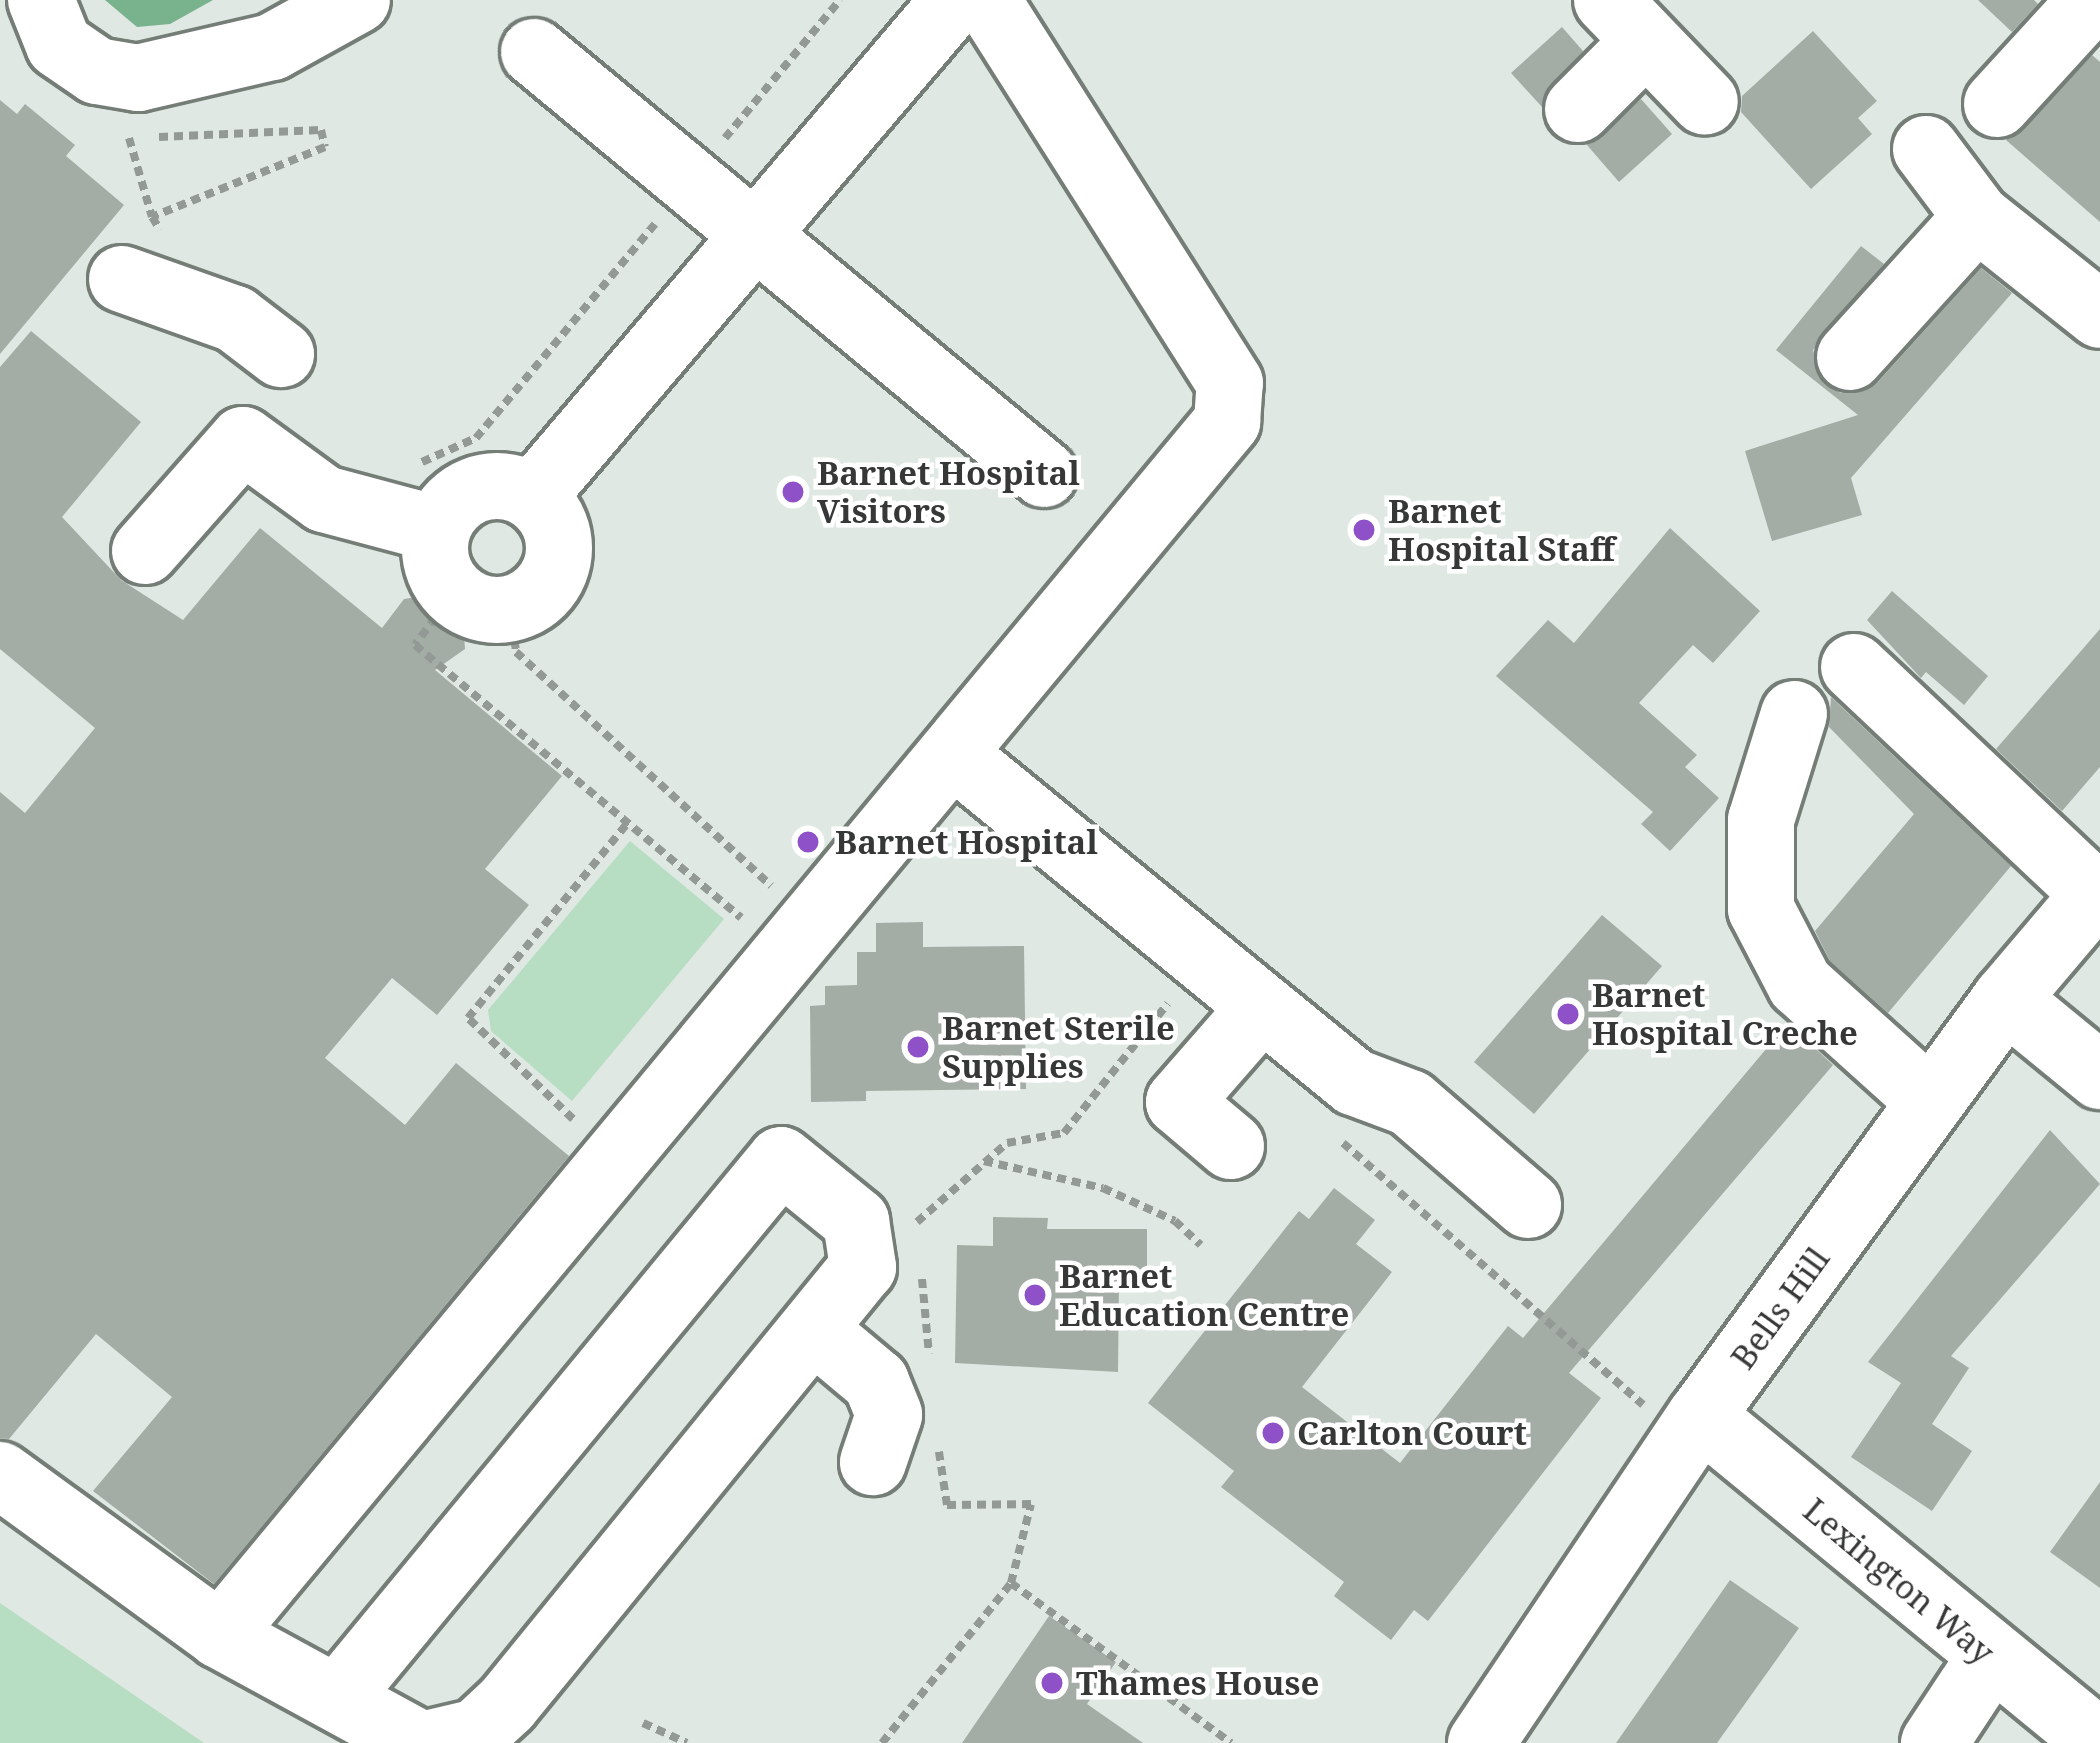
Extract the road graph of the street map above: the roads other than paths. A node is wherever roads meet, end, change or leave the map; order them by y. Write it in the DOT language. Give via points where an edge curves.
graph roads {
  1 [pos="41,0"];
  2 [pos="357,0"];
  3 [pos="955,0"];
  4 [pos="987,0"];
  5 [pos="2092,0"];
  6 [pos="1625,23"];
  7 [pos="535,52"];
  8 [pos="1705,102"];
  9 [pos="1997,104"];
  10 [pos="1578,109"];
  11 [pos="1926,149"];
  12 [pos="1977,217"];
  13 [pos="757,237"];
  14 [pos="147,266"];
  15 [pos="2100,315"];
  16 [pos="281,354"];
  17 [pos="1850,357"];
  18 [pos="1044,474"];
  19 [pos="533,496"];
  20 [pos="437,529"];
  21 [pos="145,551"];
  22 [pos="1854,667"];
  23 [pos="1794,714"];
  24 [pos="954,754"];
  25 [pos="2097,891"];
  26 [pos="2006,999"];
  27 [pos="1262,1007"];
  28 [pos="2100,1076"];
  29 [pos="1931,1102"];
  30 [pos="1231,1146"];
  31 [pos="1528,1205"];
  32 [pos="814,1330"];
  33 [pos="1692,1428"];
  34 [pos="873,1462"];
  35 [pos="0,1475"];
  36 [pos="220,1635"];
  37 [pos="1990,1658"];
  38 [pos="340,1695"];
  39 [pos="418,1743"];
  40 [pos="431,1743"];
  41 [pos="1481,1743"];
  42 [pos="1934,1743"];
  43 [pos="2100,1743"];
  1 -- 2 [label="street" via="59,45 97,71 138,78 272,47"];
  3 -- 13 [label="street"];
  4 -- 24 [label="street" via="1230,383 1227,422 1207,454"];
  5 -- 9 [label="street"];
  6 -- 8 [label="street"];
  6 -- 10 [label="street"];
  7 -- 13 [label="street"];
  11 -- 12 [label="street"];
  12 -- 15 [label="street"];
  12 -- 17 [label="street"];
  13 -- 18 [label="street"];
  13 -- 19 [label="street"];
  14 -- 16 [label="street"];
  19 -- 20 [label="street" via="477,488"];
  19 -- 20 [label="street" via="557,530 556,570 482,601 436,563"];
  20 -- 21 [label="street" via="324,499 243,440"];
  22 -- 25 [label="street"];
  23 -- 29 [label="street" via="1761,820 1761,909 1800,984"];
  24 -- 27 [label="street"];
  24 -- 36 [label="street" via="610,1155"];
  25 -- 26 [label="street, Bells Hill"];
  26 -- 28 [label="street"];
  26 -- 29 [label="street, Bells Hill"];
  27 -- 30 [label="street" via="1179,1102"];
  27 -- 31 [label="street" via="1354,1082 1410,1103"];
  29 -- 33 [label="street, Bells Hill"];
  32 -- 34 [label="street" via="875,1382 889,1415"];
  32 -- 38 [label="street" via="863,1267 856,1221 781,1160"];
  32 -- 40 [label="street" via="507,1704 477,1732"];
  33 -- 37 [label="street, Lexington Way"];
  33 -- 41 [label="street, Bells Hill"];
  35 -- 36 [label="street"];
  36 -- 38 [label="street"];
  37 -- 42 [label="street"];
  37 -- 43 [label="street, Lexington Way"];
  38 -- 39 [label="street"];
}
